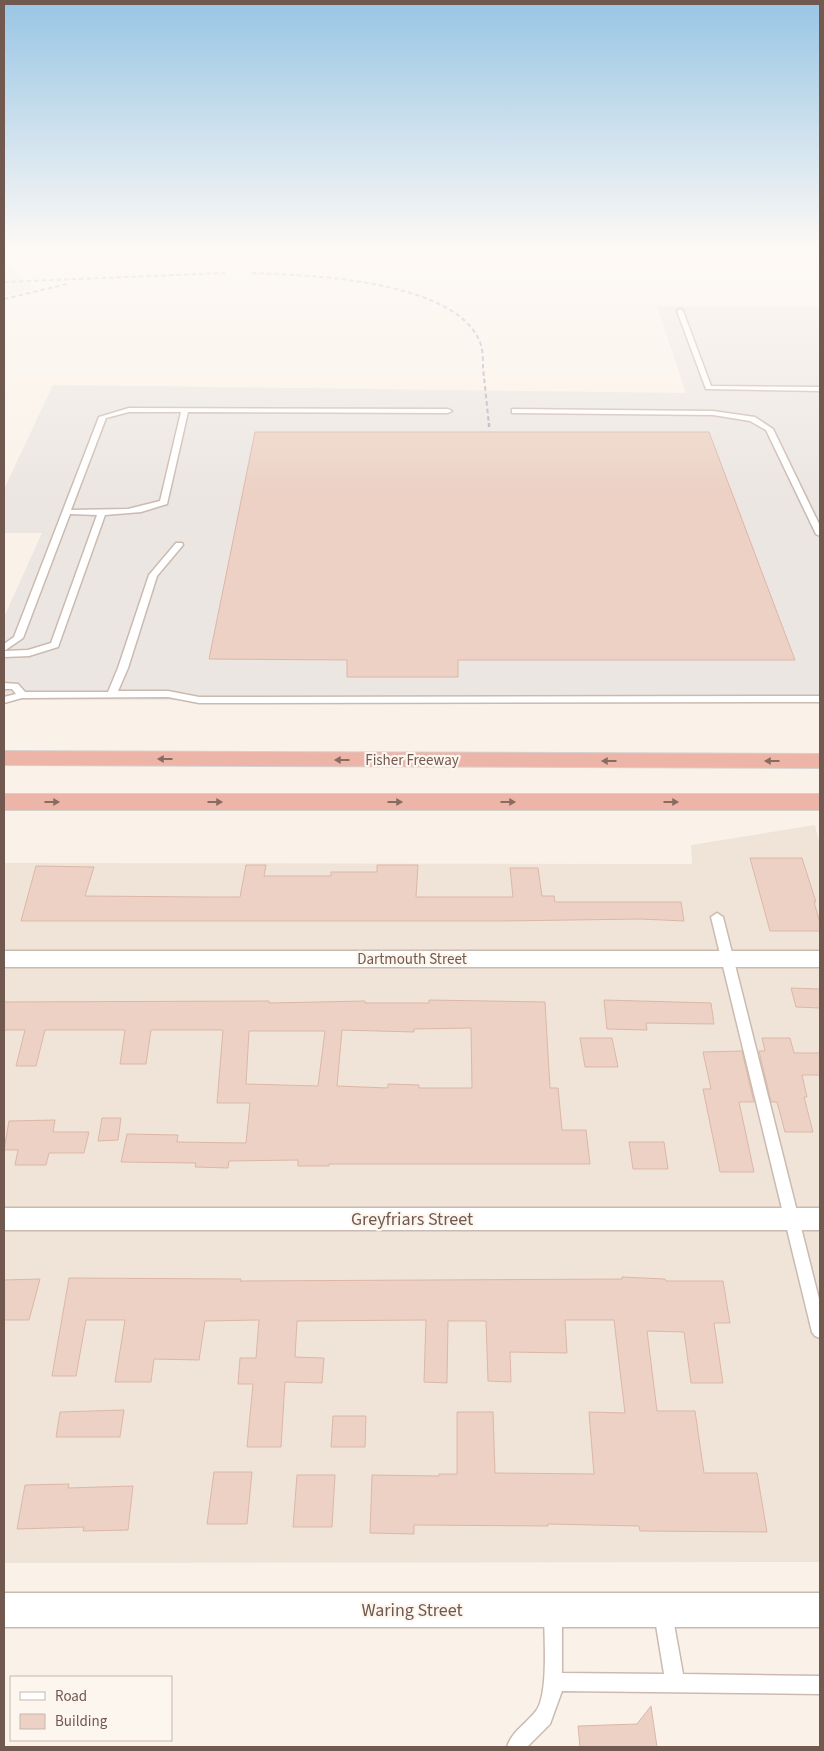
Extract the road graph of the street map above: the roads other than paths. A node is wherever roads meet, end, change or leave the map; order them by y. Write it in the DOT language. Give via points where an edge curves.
graph roads {
  1 [pos="688,332"];
  2 [pos="820,389"];
  3 [pos="185,410"];
  4 [pos="448,411"];
  5 [pos="515,411"];
  6 [pos="67,512"];
  7 [pos="102,513"];
  8 [pos="820,534"];
  9 [pos="179,544"];
  10 [pos="4,648"];
  11 [pos="4,654"];
  12 [pos="4,686"];
  13 [pos="22,694"];
  14 [pos="112,694"];
  15 [pos="820,699"];
  16 [pos="4,700"];
  17 [pos="4,758"];
  18 [pos="820,762"];
  19 [pos="4,802"];
  20 [pos="820,802"];
  21 [pos="717,917"];
  22 [pos="4,959"];
  23 [pos="727,959"];
  24 [pos="820,959"];
  25 [pos="4,1219"];
  26 [pos="791,1219"];
  27 [pos="820,1219"];
  28 [pos="820,1332"];
  29 [pos="4,1610"];
  30 [pos="553,1610"];
  31 [pos="662,1610"];
  32 [pos="820,1610"];
  33 [pos="553,1682"];
  34 [pos="675,1683"];
  35 [pos="820,1685"];
  36 [pos="516,1747"];
  1 -- 2 [label="lane" via="708,388"];
  3 -- 4 [label="lane"];
  3 -- 6 [label="lane" via="129,410 103,417"];
  3 -- 7 [label="lane" via="164,502 152,507"];
  5 -- 8 [label="lane" via="703,412 752,419 769,429"];
  6 -- 7 [label="lane"];
  6 -- 10 [label="lane" via="18,638"];
  7 -- 11 [label="lane" via="55,646 30,653"];
  9 -- 14 [label="lane" via="153,575"];
  12 -- 13 [label="lane" via="14,686"];
  13 -- 14 [label="lane"];
  13 -- 16 [label="lane"];
  14 -- 15 [label="lane" via="168,694 199,700"];
  18 -- 17 [label="highway, Fisher Freeway, one-way"];
  19 -- 20 [label="highway, one-way"];
  21 -- 23 [label="lane"];
  22 -- 23 [label="street, Dartmouth Street"];
  23 -- 24 [label="street, Dartmouth Street"];
  23 -- 26 [label="lane"];
  25 -- 26 [label="street, Greyfriars Street"];
  26 -- 27 [label="street, Greyfriars Street"];
  26 -- 28 [label="lane"];
  29 -- 30 [label="street, Waring Street"];
  30 -- 31 [label="street, Waring Street"];
  30 -- 33 [label="lane"];
  31 -- 32 [label="street, Waring Street"];
  31 -- 34 [label="lane"];
  33 -- 34 [label="lane"];
  33 -- 36 [label="lane" via="553,1693 543,1717"];
  34 -- 35 [label="lane"];
}
